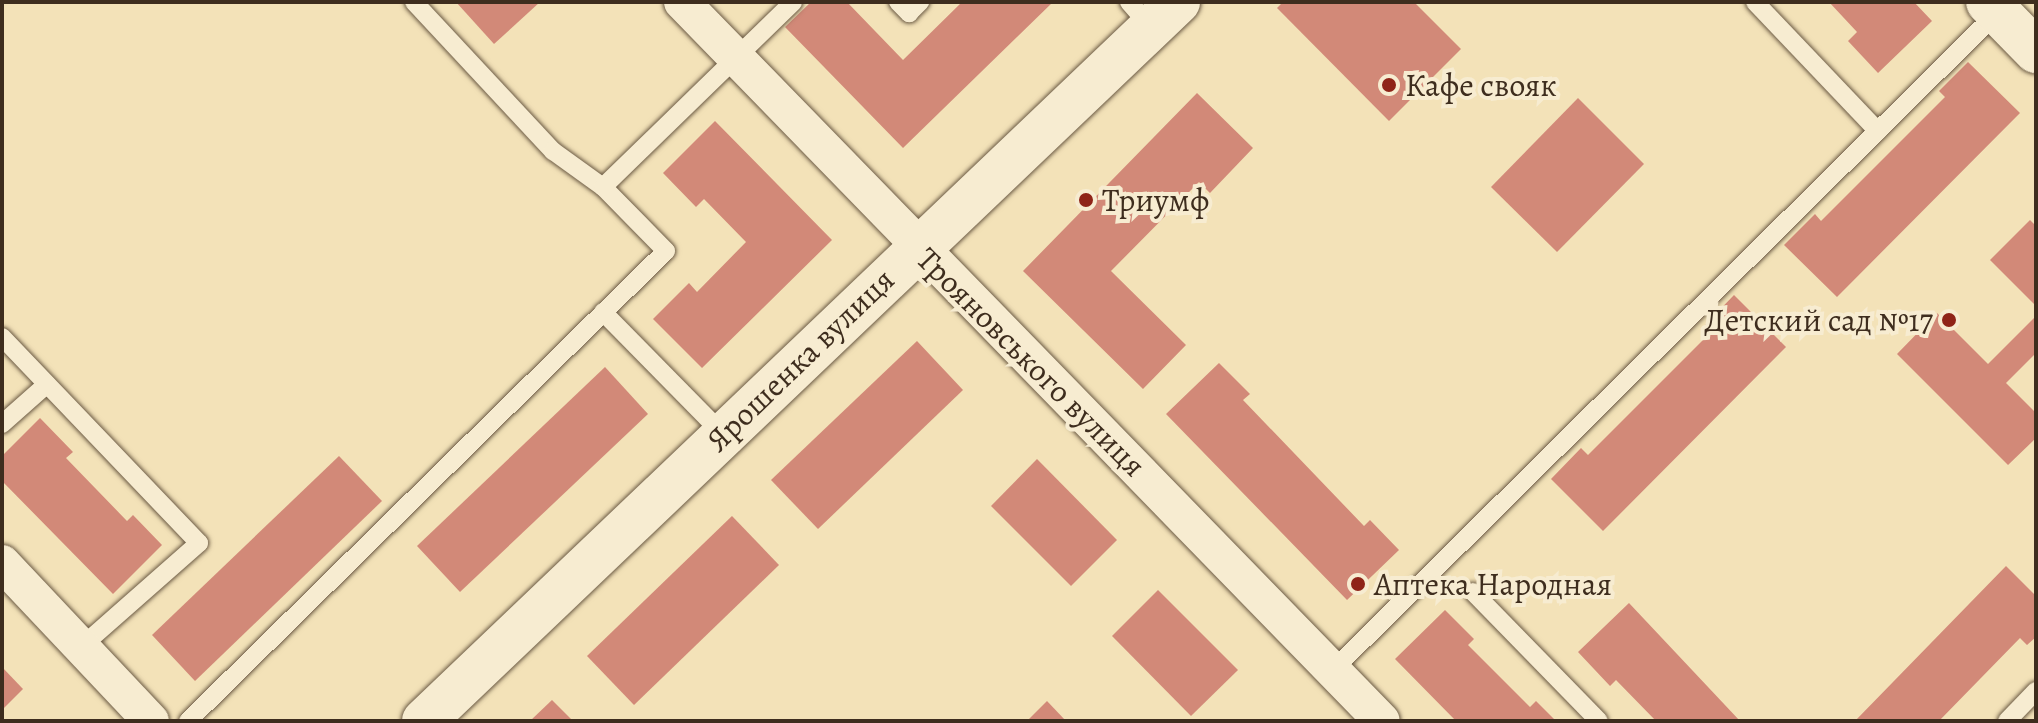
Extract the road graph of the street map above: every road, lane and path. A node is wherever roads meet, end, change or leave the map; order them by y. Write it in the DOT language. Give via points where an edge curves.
graph roads {
  1 [pos="414,2"];
  2 [pos="682,2"];
  3 [pos="793,2"];
  4 [pos="898,2"];
  5 [pos="920,2"];
  6 [pos="1755,2"];
  7 [pos="1993,7"];
  8 [pos="1153,10"];
  9 [pos="2036,51"];
  10 [pos="735,58"];
  11 [pos="1878,131"];
  12 [pos="603,187"];
  13 [pos="917,248"];
  14 [pos="603,312"];
  15 [pos="2,337"];
  16 [pos="47,384"];
  17 [pos="2,424"];
  18 [pos="723,434"];
  19 [pos="2,563"];
  20 [pos="1473,592"];
  21 [pos="81,647"];
  22 [pos="1334,669"];
  23 [pos="2036,691"];
  24 [pos="151,721"];
  25 [pos="188,721"];
  26 [pos="424,721"];
  27 [pos="1382,721"];
  28 [pos="1599,721"];
  29 [pos="2007,721"];
  1 -- 12 [label="lane" via="553,151"];
  2 -- 10 [label="street, Трояновського вулиця"];
  3 -- 10 [label="lane"];
  4 -- 5 [label="lane" via="909,13"];
  6 -- 11 [label="lane"];
  7 -- 9 [label="street"];
  7 -- 11 [label="lane"];
  8 -- 13 [label="street, Ярошенка вулиця"];
  10 -- 12 [label="lane"];
  10 -- 13 [label="street, Трояновського вулиця"];
  11 -- 22 [label="lane"];
  12 -- 14 [label="lane" via="666,251"];
  13 -- 18 [label="street, Ярошенка вулиця"];
  13 -- 22 [label="street, Трояновського вулиця"];
  14 -- 18 [label="lane"];
  14 -- 25 [label="lane"];
  15 -- 16 [label="lane"];
  16 -- 17 [label="lane"];
  16 -- 21 [label="lane" via="199,543"];
  18 -- 26 [label="street, Ярошенка вулиця"];
  19 -- 21 [label="street"];
  20 -- 28 [label="lane"];
  21 -- 24 [label="street"];
  22 -- 27 [label="street, Трояновського вулиця"];
  23 -- 29 [label="lane"];
}
